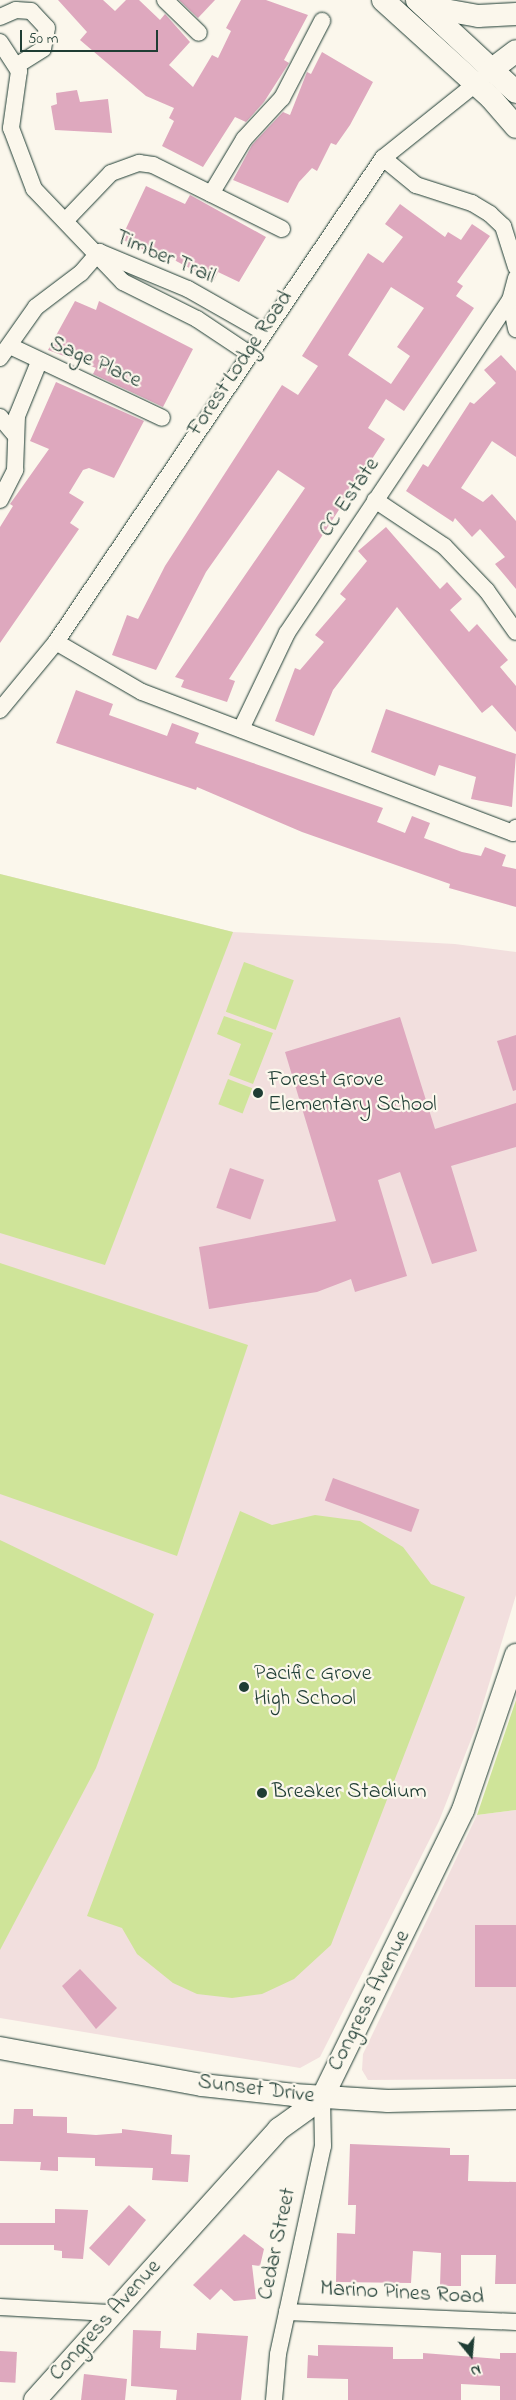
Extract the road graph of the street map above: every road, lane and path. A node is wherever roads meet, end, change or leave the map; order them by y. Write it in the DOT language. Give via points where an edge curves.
graph roads {
  1 [pos="165,0"];
  2 [pos="384,0"];
  3 [pos="421,3"];
  4 [pos="29,5"];
  5 [pos="516,14"];
  6 [pos="0,17"];
  7 [pos="322,21"];
  8 [pos="199,33"];
  9 [pos="0,42"];
  10 [pos="516,51"];
  11 [pos="17,65"];
  12 [pos="483,77"];
  13 [pos="516,92"];
  14 [pos="516,127"];
  15 [pos="382,158"];
  16 [pos="211,194"];
  17 [pos="66,220"];
  18 [pos="282,228"];
  19 [pos="99,252"];
  20 [pos="516,267"];
  21 [pos="516,278"];
  22 [pos="510,300"];
  23 [pos="516,329"];
  24 [pos="262,331"];
  25 [pos="5,352"];
  26 [pos="248,353"];
  27 [pos="39,362"];
  28 [pos="0,418"];
  29 [pos="162,418"];
  30 [pos="15,435"];
  31 [pos="0,500"];
  32 [pos="375,500"];
  33 [pos="516,632"];
  34 [pos="56,642"];
  35 [pos="0,710"];
  36 [pos="241,729"];
  37 [pos="514,831"];
  38 [pos="516,1655"];
  39 [pos="0,2048"];
  40 [pos="322,2098"];
  41 [pos="516,2098"];
  42 [pos="0,2307"];
  43 [pos="287,2312"];
  44 [pos="110,2313"];
  45 [pos="516,2322"];
  46 [pos="35,2400"];
  47 [pos="274,2400"];
  1 -- 8 [label="street"];
  2 -- 12 [label="street"];
  3 -- 5 [label="street" via="478,16"];
  3 -- 12 [label="street"];
  4 -- 6 [label="street"];
  4 -- 11 [label="street" via="44,21 46,43 37,56"];
  7 -- 16 [label="street" via="282,98 244,139"];
  9 -- 11 [label="street"];
  10 -- 12 [label="street, Forest Lodge Road"];
  11 -- 17 [label="street" via="19,81 11,119 14,144 34,189"];
  12 -- 13 [label="street"];
  12 -- 14 [label="street"];
  12 -- 15 [label="street, Forest Lodge Road"];
  15 -- 20 [label="street" via="416,185 472,203 490,214 507,234"];
  15 -- 24 [label="street, Forest Lodge Road"];
  16 -- 17 [label="street" via="153,165 126,164"];
  16 -- 18 [label="street"];
  17 -- 19 [label="street"];
  19 -- 24 [label="street, Timber Trail" via="188,289"];
  19 -- 25 [label="street, Timber Trail" via="81,273 36,307"];
  19 -- 26 [label="street" via="123,282 197,319"];
  21 -- 22 [label="street"];
  22 -- 23 [label="street"];
  22 -- 32 [label="street, CC Estate"];
  24 -- 26 [label="street, Forest Lodge Road"];
  25 -- 27 [label="street, Sage Place"];
  26 -- 34 [label="street, Forest Lodge Road"];
  27 -- 29 [label="street, Sage Place"];
  27 -- 30 [label="street"];
  28 -- 30 [label="street"];
  30 -- 31 [label="street" via="15,470"];
  32 -- 33 [label="street" via="444,546 487,590"];
  32 -- 36 [label="street, CC Estate" via="287,633"];
  34 -- 35 [label="street, Forest Lodge Road"];
  34 -- 36 [label="street" via="142,692"];
  36 -- 37 [label="street"];
  38 -- 40 [label="street, Congress Avenue" via="463,1810"];
  39 -- 40 [label="street, Sunset Drive" via="202,2085"];
  40 -- 41 [label="street, Sunset Drive"];
  40 -- 43 [label="street, Cedar Street" via="323,2146"];
  40 -- 44 [label="street, Congress Avenue" via="279,2129"];
  42 -- 44 [label="street"];
  43 -- 45 [label="street, Marino Pines Road"];
  43 -- 47 [label="street, Cedar Street"];
  44 -- 46 [label="street, Congress Avenue"];
}
